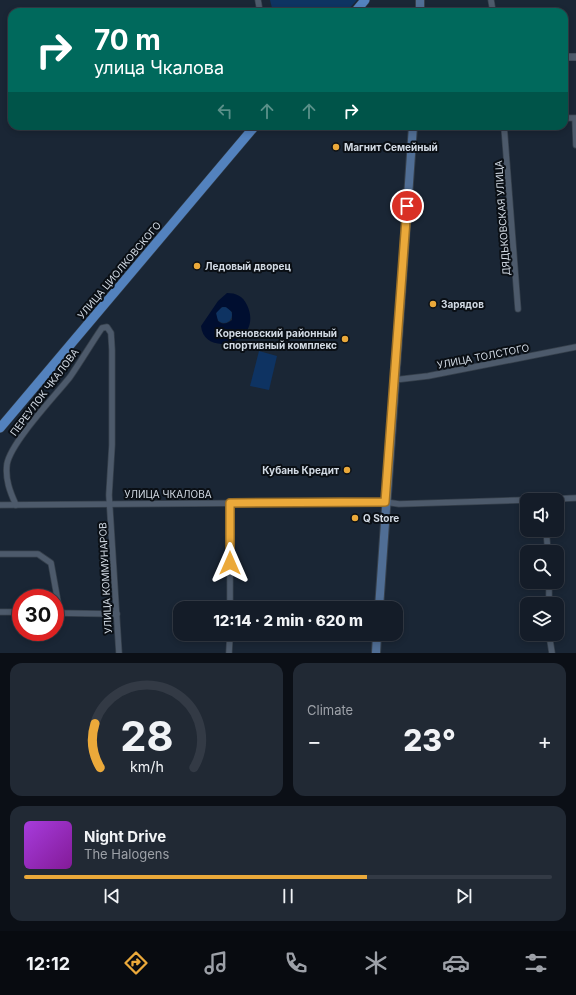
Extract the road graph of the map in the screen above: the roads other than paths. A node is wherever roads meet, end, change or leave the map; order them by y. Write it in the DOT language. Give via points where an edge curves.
graph roads {
  1 [pos="365,0"];
  2 [pos="358,8"];
  3 [pos="568,118"];
  4 [pos="253,130"];
  5 [pos="413,130"];
  6 [pos="504,130"];
  7 [pos="576,145"];
  8 [pos="518,308"];
  9 [pos="576,347"];
  10 [pos="394,380"];
  11 [pos="0,428"];
  12 [pos="576,498"];
  13 [pos="564,499"];
  14 [pos="520,500"];
  15 [pos="385,502"];
  16 [pos="110,503"];
  17 [pos="230,503"];
  18 [pos="0,505"];
  19 [pos="16,505"];
  20 [pos="0,554"];
  21 [pos="54,589"];
  22 [pos="230,601"];
  23 [pos="379,601"];
  24 [pos="0,612"];
  25 [pos="12,612"];
  26 [pos="64,613"];
  27 [pos="116,614"];
  28 [pos="230,641"];
  29 [pos="377,641"];
  30 [pos="550,641"];
  31 [pos="118,653"];
  32 [pos="229,653"];
  33 [pos="376,653"];
  34 [pos="552,653"];
  1 -- 2 [label="main road"];
  3 -- 7 [label="street" via="575,118"];
  4 -- 11 [label="main road, УЛИЦА ЦИОЛКОВСКОГО"];
  5 -- 10 [label="main road"];
  6 -- 8 [label="street, ДЯДЬКОВСКАЯ УЛИЦА"];
  9 -- 10 [label="street, УЛИЦА ТОЛСТОГО" via="428,376"];
  10 -- 15 [label="main road"];
  12 -- 13 [label="street"];
  14 -- 15 [label="street, УЛИЦА ЧКАЛОВА" via="399,504"];
  15 -- 17 [label="street, УЛИЦА ЧКАЛОВА"];
  15 -- 23 [label="main road"];
  16 -- 17 [label="street, УЛИЦА ЧКАЛОВА"];
  16 -- 19 [label="street, УЛИЦА ЧКАЛОВА"];
  16 -- 19 [label="street, ПЕРЕУЛОК ЧКАЛОВА" via="112,350 111,333 107,327 102,328 71,375 15,446 7,463 7,478 9,491"];
  16 -- 27 [label="street, УЛИЦА КОММУНАРОВ"];
  17 -- 22 [label="street"];
  18 -- 19 [label="street, УЛИЦА ЧКАЛОВА"];
  20 -- 21 [label="street" via="38,554 51,563"];
  24 -- 25 [label="street"];
  26 -- 27 [label="street"];
  27 -- 31 [label="street, УЛИЦА КОММУНАРОВ"];
  28 -- 32 [label="street"];
  29 -- 33 [label="main road"];
  30 -- 34 [label="street"];
}
